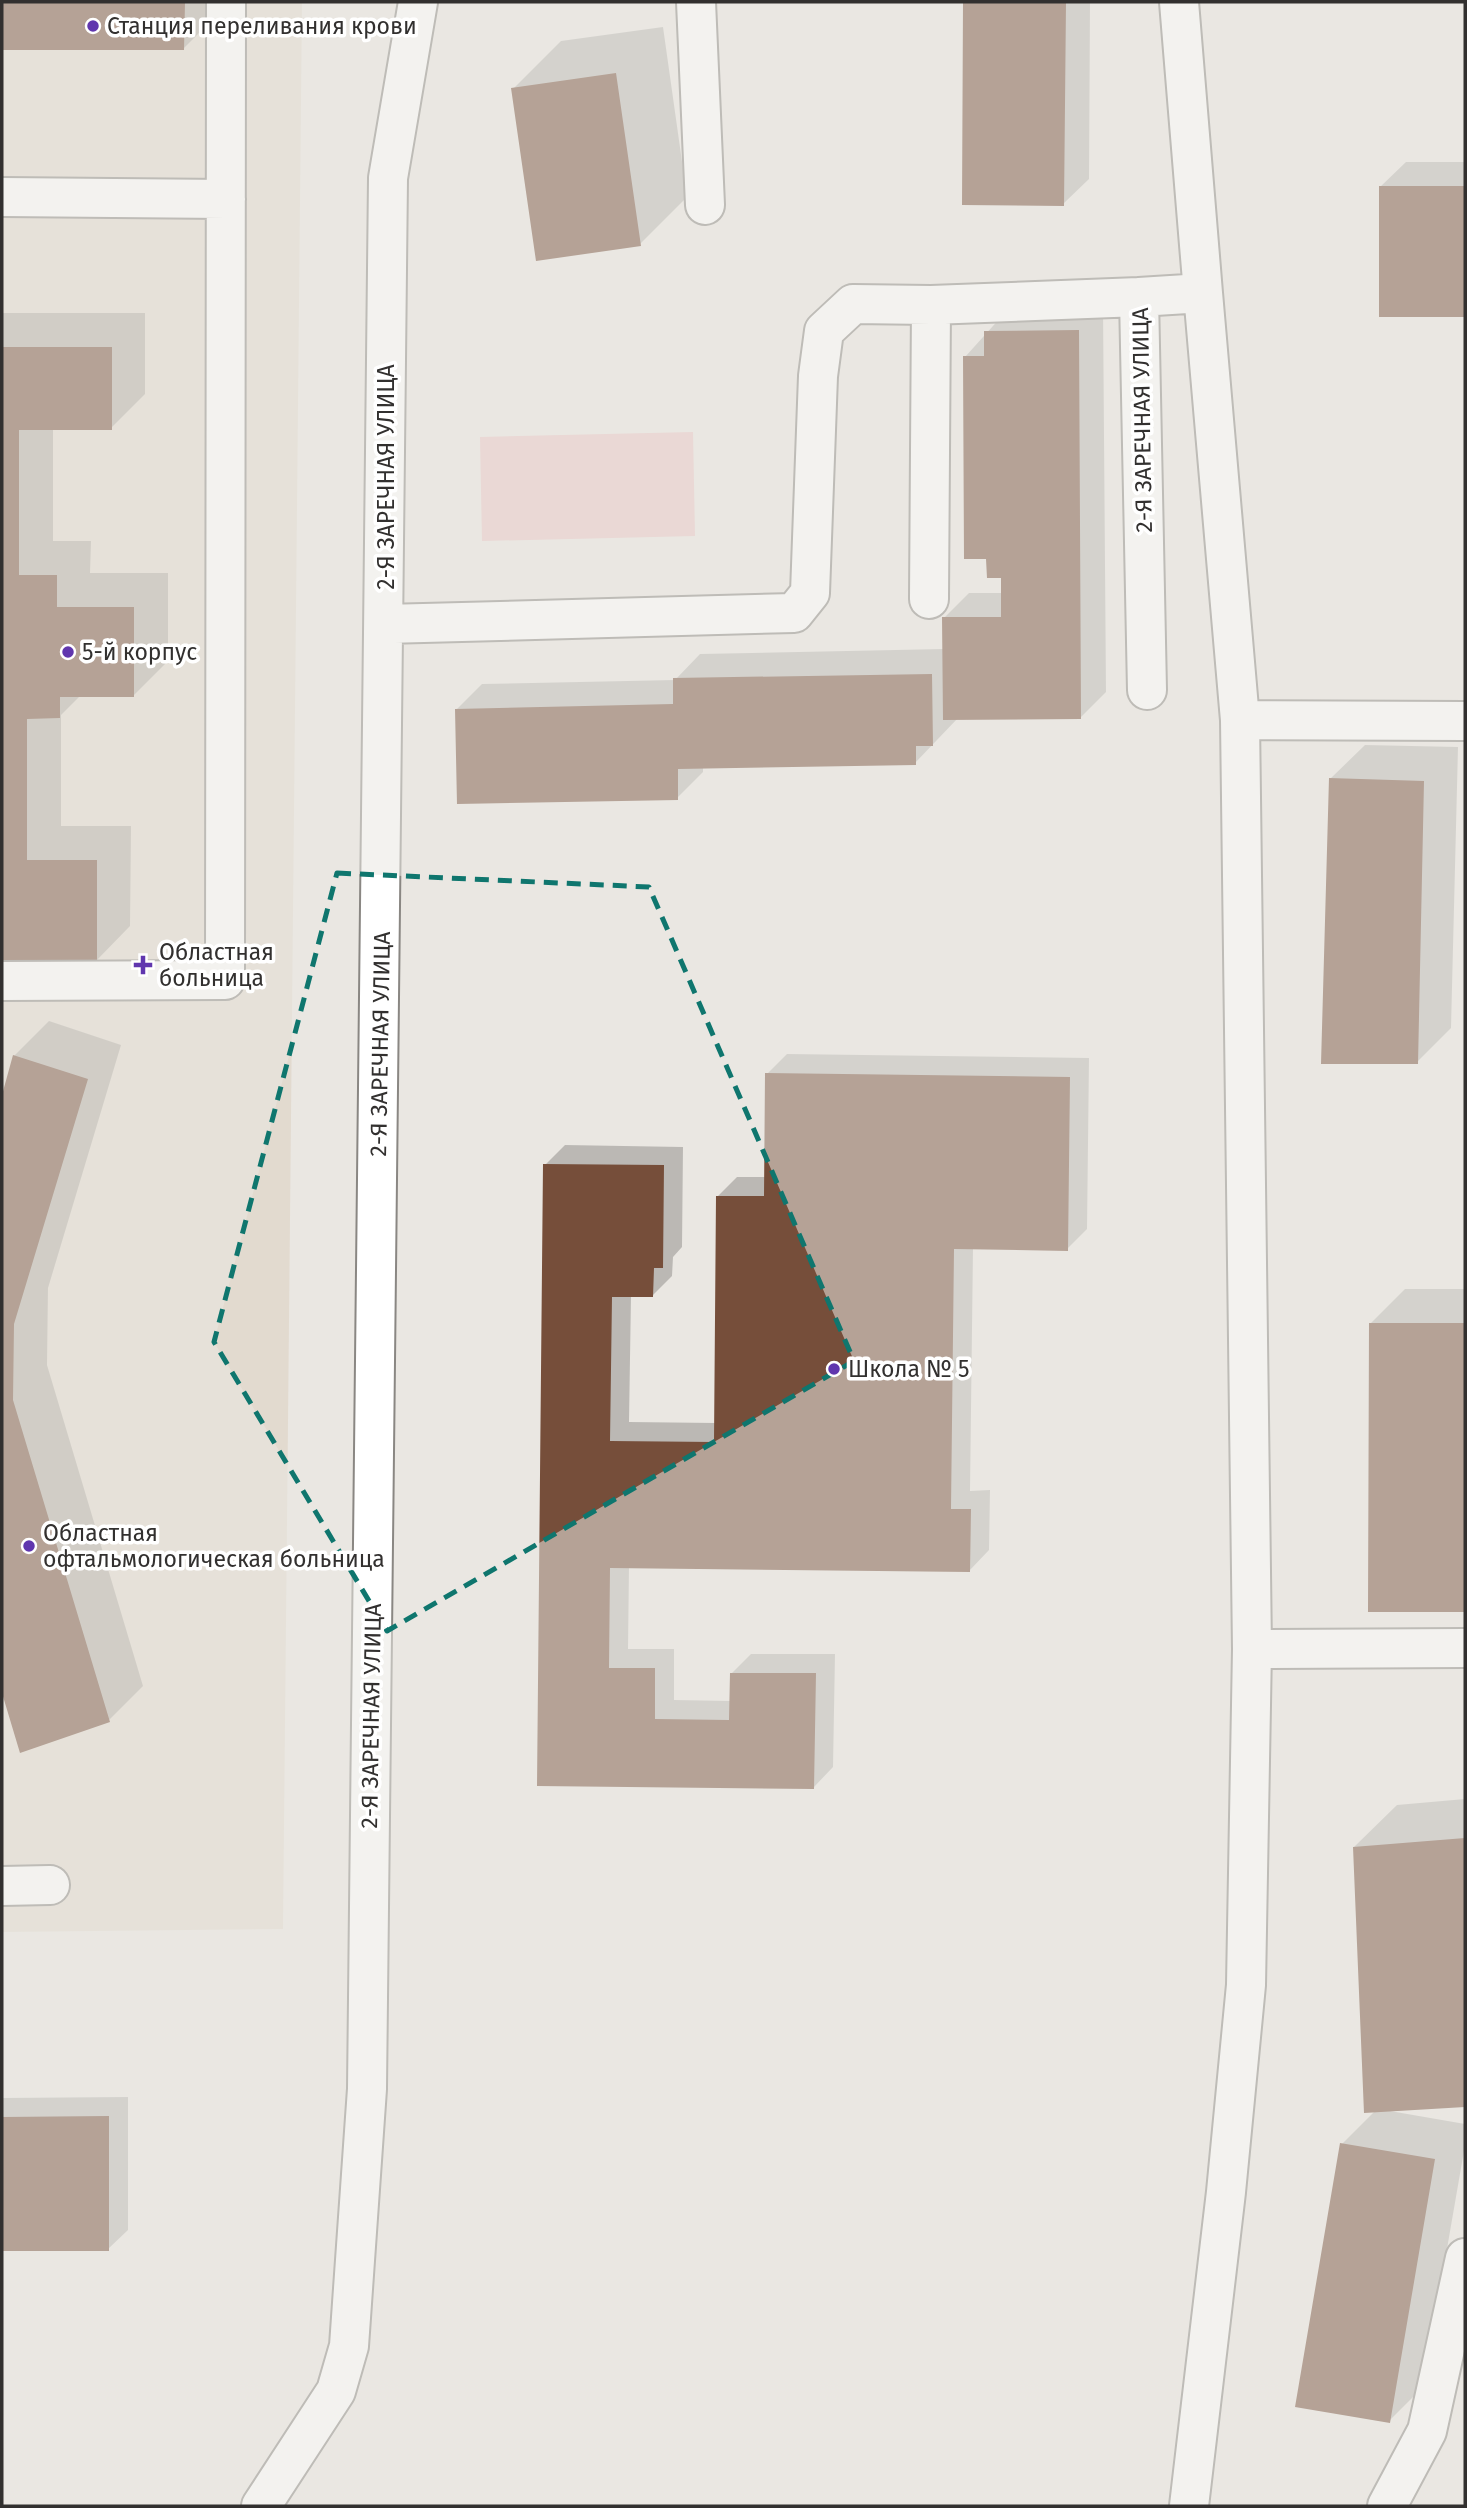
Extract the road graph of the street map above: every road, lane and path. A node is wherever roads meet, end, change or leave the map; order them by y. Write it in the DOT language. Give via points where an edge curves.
graph roads {
  1 [pos="226,2"];
  2 [pos="418,2"];
  3 [pos="696,2"];
  4 [pos="1179,2"];
  5 [pos="2,197"];
  6 [pos="226,200"];
  7 [pos="705,205"];
  8 [pos="1203,293"];
  9 [pos="1139,297"];
  10 [pos="931,306"];
  11 [pos="929,599"];
  12 [pos="384,624"];
  13 [pos="1147,690"];
  14 [pos="1240,720"];
  15 [pos="1465,721"];
  16 [pos="2,981"];
  17 [pos="1465,1648"];
  18 [pos="1252,1649"];
  19 [pos="2,1885"];
  20 [pos="50,1885"];
  21 [pos="1465,2258"];
  22 [pos="261,2506"];
  23 [pos="1189,2506"];
  24 [pos="1387,2506"];
  1 -- 6 [label="street"];
  2 -- 12 [label="street, 2-Я ЗАРЕЧНАЯ УЛИЦА" via="388,178"];
  3 -- 7 [label="street"];
  4 -- 8 [label="street"];
  5 -- 6 [label="street"];
  6 -- 16 [label="street" via="225,980"];
  8 -- 9 [label="street, 2-Я ЗАРЕЧНАЯ УЛИЦА"];
  8 -- 14 [label="street"];
  9 -- 10 [label="street"];
  9 -- 13 [label="street, 2-Я ЗАРЕЧНАЯ УЛИЦА"];
  10 -- 11 [label="street"];
  10 -- 12 [label="street" via="853,304 824,331 818,376 810,593 794,613"];
  12 -- 22 [label="street, 2-Я ЗАРЕЧНАЯ УЛИЦА" via="367,2089 349,2346 336,2390"];
  14 -- 15 [label="street"];
  14 -- 18 [label="street"];
  17 -- 18 [label="street"];
  18 -- 23 [label="street" via="1246,1984"];
  19 -- 20 [label="street"];
  21 -- 24 [label="street" via="1427,2431"];
}
